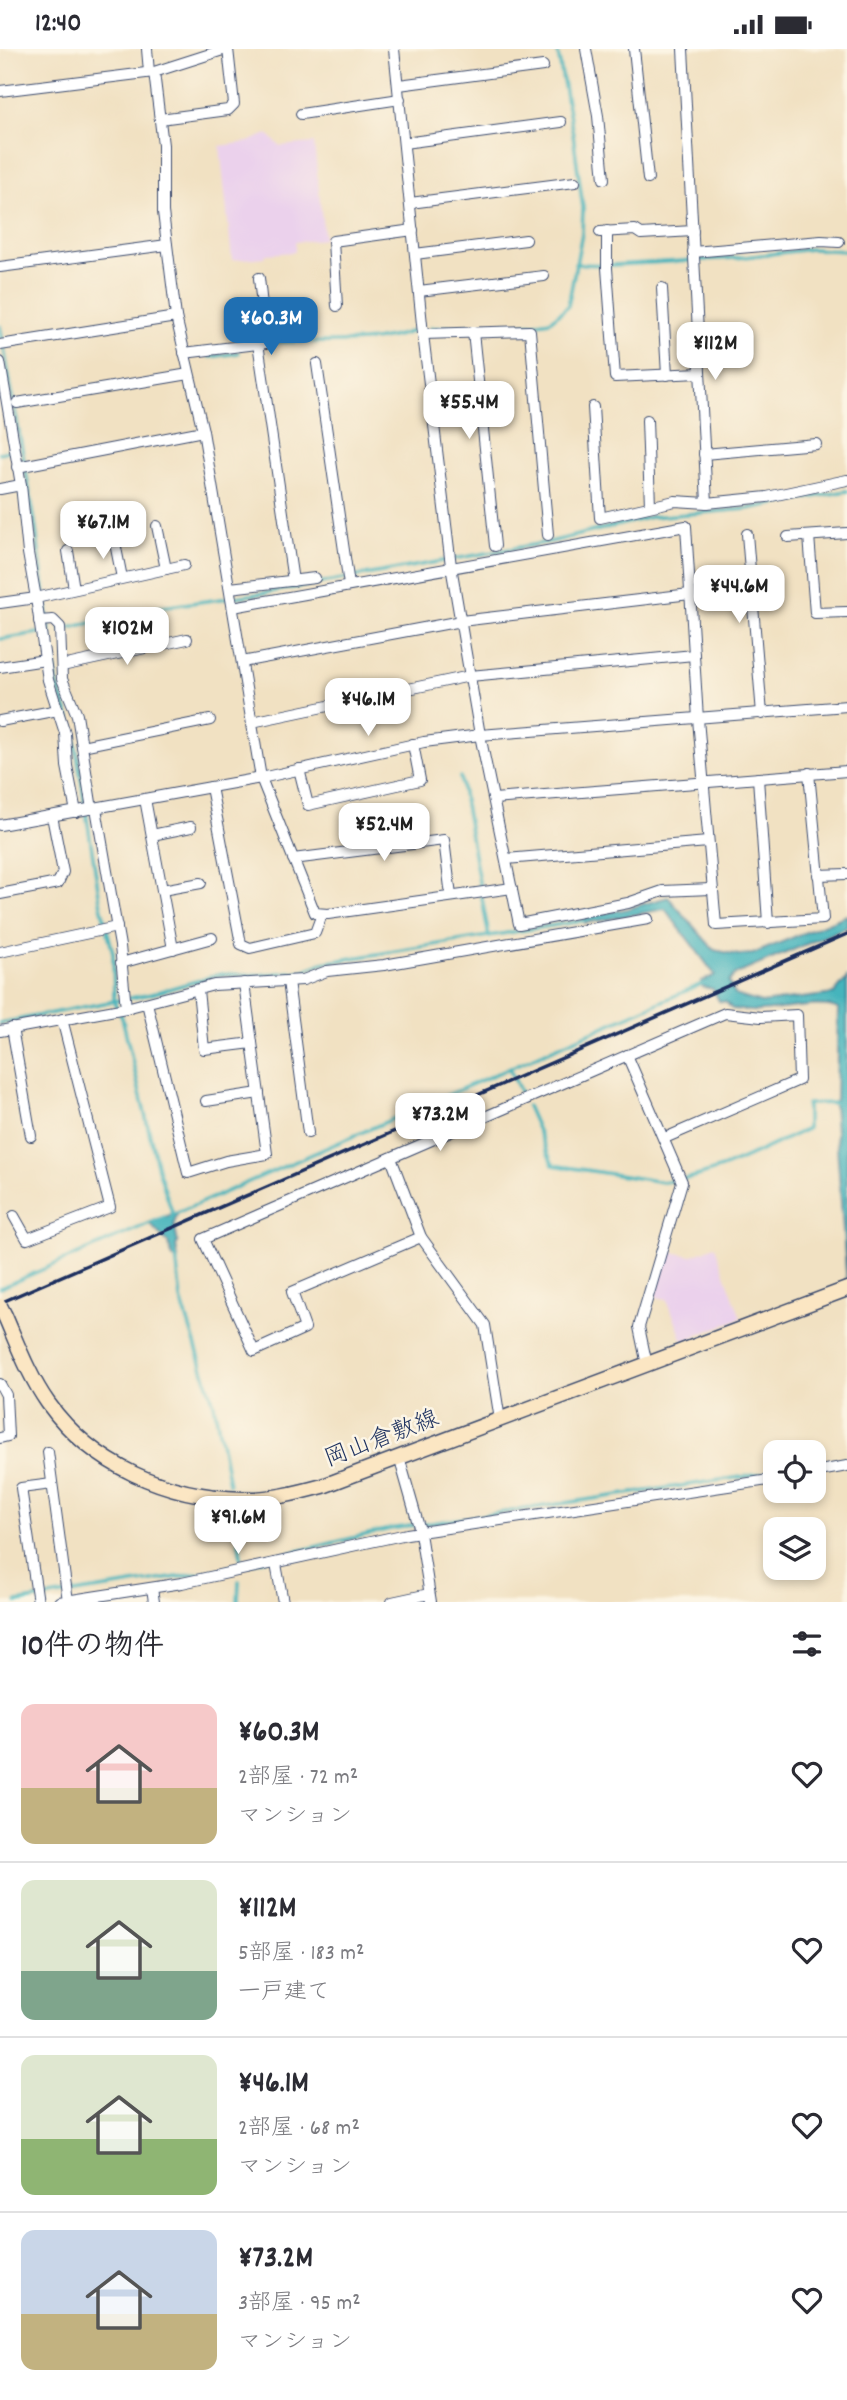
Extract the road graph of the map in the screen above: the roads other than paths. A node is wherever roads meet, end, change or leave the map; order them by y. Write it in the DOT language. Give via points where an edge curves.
graph roads {
  1 [pos="146,49"];
  2 [pos="227,49"];
  3 [pos="394,49"];
  4 [pos="586,49"];
  5 [pos="634,49"];
  6 [pos="683,49"];
  7 [pos="543,66"];
  8 [pos="151,72"];
  9 [pos="399,85"];
  10 [pos="0,92"];
  11 [pos="400,99"];
  12 [pos="301,114"];
  13 [pos="160,119"];
  14 [pos="561,121"];
  15 [pos="404,143"];
  16 [pos="604,179"];
  17 [pos="648,179"];
  18 [pos="575,182"];
  19 [pos="410,203"];
  20 [pos="413,230"];
  21 [pos="693,231"];
  22 [pos="526,240"];
  23 [pos="839,242"];
  24 [pos="167,245"];
  25 [pos="415,254"];
  26 [pos="693,257"];
  27 [pos="0,267"];
  28 [pos="544,276"];
  29 [pos="259,278"];
  30 [pos="662,288"];
  31 [pos="419,291"];
  32 [pos="337,306"];
  33 [pos="176,317"];
  34 [pos="473,333"];
  35 [pos="423,334"];
  36 [pos="258,343"];
  37 [pos="3,345"];
  38 [pos="184,353"];
  39 [pos="0,362"];
  40 [pos="317,364"];
  41 [pos="699,373"];
  42 [pos="190,374"];
  43 [pos="667,375"];
  44 [pos="8,401"];
  45 [pos="593,407"];
  46 [pos="647,420"];
  47 [pos="203,431"];
  48 [pos="816,444"];
  49 [pos="704,454"];
  50 [pos="23,466"];
  51 [pos="847,480"];
  52 [pos="21,485"];
  53 [pos="0,489"];
  54 [pos="707,503"];
  55 [pos="650,506"];
  56 [pos="157,526"];
  57 [pos="847,533"];
  58 [pos="747,534"];
  59 [pos="548,535"];
  60 [pos="809,536"];
  61 [pos="788,537"];
  62 [pos="114,538"];
  63 [pos="495,546"];
  64 [pos="68,551"];
  65 [pos="451,561"];
  66 [pos="184,565"];
  67 [pos="166,569"];
  68 [pos="122,578"];
  69 [pos="314,578"];
  70 [pos="349,580"];
  71 [pos="293,581"];
  72 [pos="74,589"];
  73 [pos="690,594"];
  74 [pos="42,596"];
  75 [pos="232,598"];
  76 [pos="0,603"];
  77 [pos="847,612"];
  78 [pos="461,621"];
  79 [pos="43,625"];
  80 [pos="187,639"];
  81 [pos="694,655"];
  82 [pos="45,660"];
  83 [pos="242,662"];
  84 [pos="62,666"];
  85 [pos="0,667"];
  86 [pos="470,676"];
  87 [pos="847,706"];
  88 [pos="58,710"];
  89 [pos="762,714"];
  90 [pos="698,719"];
  91 [pos="210,720"];
  92 [pos="0,721"];
  93 [pos="252,722"];
  94 [pos="481,735"];
  95 [pos="413,744"];
  96 [pos="82,746"];
  97 [pos="299,769"];
  98 [pos="847,771"];
  99 [pos="809,773"];
  100 [pos="261,778"];
  101 [pos="758,778"];
  102 [pos="703,782"];
  103 [pos="211,787"];
  104 [pos="145,799"];
  105 [pos="494,799"];
  106 [pos="88,810"];
  107 [pos="52,816"];
  108 [pos="0,825"];
  109 [pos="191,827"];
  110 [pos="152,835"];
  111 [pos="708,842"];
  112 [pos="293,859"];
  113 [pos="506,859"];
  114 [pos="847,874"];
  115 [pos="818,875"];
  116 [pos="201,883"];
  117 [pos="512,888"];
  118 [pos="711,889"];
  119 [pos="162,891"];
  120 [pos="0,894"];
  121 [pos="451,896"];
  122 [pos="322,914"];
  123 [pos="649,919"];
  124 [pos="768,923"];
  125 [pos="114,928"];
  126 [pos="212,938"];
  127 [pos="173,949"];
  128 [pos="0,952"];
  129 [pos="121,963"];
  130 [pos="288,981"];
  131 [pos="244,983"];
  132 [pos="198,990"];
  133 [pos="146,1003"];
  134 [pos="122,1005"];
  135 [pos="62,1019"];
  136 [pos="12,1028"];
  137 [pos="0,1031"];
  138 [pos="252,1043"];
  139 [pos="627,1055"];
  140 [pos="259,1093"];
  141 [pos="206,1101"];
  142 [pos="308,1133"];
  143 [pos="32,1136"];
  144 [pos="665,1138"];
  145 [pos="391,1158"];
  146 [pos="14,1216"];
  147 [pos="421,1237"];
  148 [pos="846,1289"];
  149 [pos="2,1311"];
  150 [pos="647,1365"];
  151 [pos="0,1384"];
  152 [pos="500,1420"];
  153 [pos="0,1438"];
  154 [pos="48,1452"];
  155 [pos="399,1457"];
  156 [pos="847,1466"];
  157 [pos="826,1470"];
  158 [pos="763,1481"];
  159 [pos="52,1484"];
  160 [pos="419,1527"];
  161 [pos="276,1564"];
  162 [pos="152,1588"];
  163 [pos="65,1598"];
  164 [pos="430,1598"];
  165 [pos="38,1600"];
  166 [pos="154,1602"];
  167 [pos="283,1602"];
  168 [pos="392,1602"];
  1 -- 8 [label="street"];
  2 -- 8 [label="street"];
  2 -- 13 [label="street" via="234,104 228,110"];
  3 -- 9 [label="street"];
  4 -- 16 [label="street"];
  5 -- 17 [label="street"];
  6 -- 21 [label="street"];
  7 -- 9 [label="street"];
  8 -- 10 [label="street"];
  8 -- 13 [label="street"];
  9 -- 11 [label="street"];
  11 -- 12 [label="street"];
  11 -- 15 [label="street"];
  13 -- 24 [label="street"];
  14 -- 15 [label="street"];
  15 -- 19 [label="street"];
  18 -- 19 [label="street"];
  19 -- 20 [label="street"];
  20 -- 25 [label="street"];
  20 -- 32 [label="street" via="332,240"];
  21 -- 26 [label="street"];
  21 -- 43 [label="street" via="603,232 615,377"];
  22 -- 25 [label="street"];
  23 -- 26 [label="street"];
  24 -- 27 [label="street"];
  24 -- 33 [label="street"];
  25 -- 31 [label="street"];
  26 -- 41 [label="street"];
  28 -- 31 [label="street"];
  29 -- 36 [label="street" via="266,343"];
  30 -- 43 [label="street"];
  31 -- 35 [label="street"];
  33 -- 37 [label="street"];
  33 -- 38 [label="street"];
  34 -- 35 [label="street"];
  34 -- 59 [label="street" via="530,331"];
  34 -- 63 [label="street"];
  35 -- 65 [label="street"];
  36 -- 38 [label="street"];
  36 -- 71 [label="street"];
  38 -- 42 [label="street"];
  39 -- 44 [label="street"];
  40 -- 70 [label="street"];
  41 -- 43 [label="street"];
  41 -- 49 [label="street"];
  42 -- 44 [label="street"];
  42 -- 47 [label="street"];
  44 -- 50 [label="street" via="15,450"];
  45 -- 55 [label="street" via="600,518"];
  46 -- 55 [label="street"];
  47 -- 50 [label="street"];
  47 -- 75 [label="street"];
  48 -- 49 [label="street"];
  49 -- 54 [label="street"];
  50 -- 52 [label="street"];
  51 -- 54 [label="street" via="767,497"];
  52 -- 53 [label="street"];
  52 -- 74 [label="street" via="28,553"];
  54 -- 55 [label="street" via="676,501"];
  56 -- 67 [label="street"];
  57 -- 60 [label="street"];
  58 -- 89 [label="street"];
  60 -- 61 [label="street"];
  60 -- 77 [label="street" via="815,613"];
  62 -- 68 [label="street"];
  64 -- 72 [label="street"];
  65 -- 70 [label="street"];
  65 -- 73 [label="street" via="490,561 686,526"];
  65 -- 78 [label="street"];
  66 -- 67 [label="street"];
  67 -- 68 [label="street"];
  68 -- 72 [label="street"];
  69 -- 71 [label="street"];
  70 -- 75 [label="street"];
  71 -- 75 [label="street"];
  72 -- 74 [label="street"];
  73 -- 78 [label="street"];
  73 -- 81 [label="street"];
  74 -- 76 [label="street"];
  74 -- 79 [label="street"];
  75 -- 83 [label="street"];
  78 -- 83 [label="street"];
  78 -- 86 [label="street"];
  79 -- 82 [label="street"];
  79 -- 84 [label="street" via="53,620 60,630"];
  80 -- 84 [label="street"];
  81 -- 86 [label="street"];
  81 -- 90 [label="street"];
  82 -- 85 [label="street"];
  82 -- 88 [label="street"];
  83 -- 93 [label="street"];
  84 -- 96 [label="street"];
  86 -- 93 [label="street"];
  86 -- 94 [label="street"];
  87 -- 89 [label="street"];
  88 -- 92 [label="street"];
  88 -- 106 [label="street" via="67,766"];
  89 -- 90 [label="street"];
  90 -- 94 [label="street"];
  90 -- 102 [label="street"];
  91 -- 96 [label="street"];
  93 -- 100 [label="street"];
  94 -- 95 [label="street"];
  94 -- 105 [label="street"];
  95 -- 97 [label="street"];
  95 -- 97 [label="street" via="419,780 320,802 308,804"];
  96 -- 106 [label="street"];
  97 -- 100 [label="street"];
  98 -- 99 [label="street"];
  99 -- 101 [label="street"];
  99 -- 115 [label="street"];
  100 -- 103 [label="street"];
  100 -- 112 [label="street"];
  101 -- 102 [label="street"];
  101 -- 124 [label="street"];
  102 -- 105 [label="street"];
  102 -- 111 [label="street"];
  103 -- 104 [label="street"];
  103 -- 122 [label="street" via="242,944 250,948 316,933"];
  104 -- 106 [label="street"];
  104 -- 110 [label="street"];
  105 -- 113 [label="street"];
  106 -- 107 [label="street"];
  106 -- 125 [label="street"];
  107 -- 108 [label="street"];
  107 -- 120 [label="street" via="63,872 58,883"];
  109 -- 110 [label="street"];
  110 -- 119 [label="street"];
  111 -- 113 [label="street"];
  111 -- 118 [label="street"];
  112 -- 121 [label="street" via="444,840"];
  112 -- 122 [label="street" via="315,913"];
  113 -- 117 [label="street"];
  114 -- 115 [label="street"];
  115 -- 124 [label="street" via="823,919"];
  116 -- 119 [label="street"];
  117 -- 118 [label="street" via="519,924 663,891"];
  117 -- 121 [label="street"];
  118 -- 124 [label="street" via="716,925"];
  119 -- 127 [label="street"];
  121 -- 122 [label="street"];
  123 -- 130 [label="street"];
  125 -- 128 [label="street"];
  125 -- 129 [label="street"];
  126 -- 127 [label="street"];
  127 -- 129 [label="street"];
  129 -- 134 [label="street"];
  130 -- 131 [label="street"];
  130 -- 142 [label="street"];
  131 -- 132 [label="street"];
  131 -- 138 [label="street"];
  132 -- 133 [label="street"];
  132 -- 138 [label="street" via="204,1049"];
  133 -- 134 [label="street"];
  133 -- 140 [label="street" via="188,1173 267,1154"];
  134 -- 135 [label="street"];
  135 -- 136 [label="street"];
  135 -- 146 [label="street" via="110,1207 27,1239"];
  136 -- 137 [label="street"];
  136 -- 143 [label="street"];
  138 -- 140 [label="street"];
  139 -- 144 [label="street"];
  139 -- 144 [label="street" via="725,1013 797,1015 799,1080"];
  139 -- 145 [label="street"];
  140 -- 141 [label="street"];
  144 -- 150 [label="street" via="681,1179 639,1327"];
  145 -- 147 [label="street"];
  145 -- 147 [label="street" via="204,1239 254,1351 305,1328 292,1292"];
  147 -- 152 [label="street" via="485,1325"];
  148 -- 150 [label="main road, 岡山倉敷線"];
  149 -- 155 [label="main road, 岡山倉敷線" via="48,1403 104,1458 135,1476 207,1497 246,1499 323,1486"];
  150 -- 152 [label="main road, 岡山倉敷線"];
  151 -- 153 [label="street" via="6,1395 8,1436"];
  152 -- 155 [label="main road, 岡山倉敷線"];
  154 -- 159 [label="street"];
  155 -- 160 [label="street"];
  156 -- 157 [label="street"];
  158 -- 160 [label="street"];
  159 -- 163 [label="street"];
  159 -- 165 [label="street" via="21,1488"];
  160 -- 161 [label="street"];
  160 -- 164 [label="street"];
  161 -- 162 [label="street"];
  161 -- 167 [label="street"];
  162 -- 163 [label="street"];
  162 -- 166 [label="street"];
  164 -- 168 [label="street"];
}
